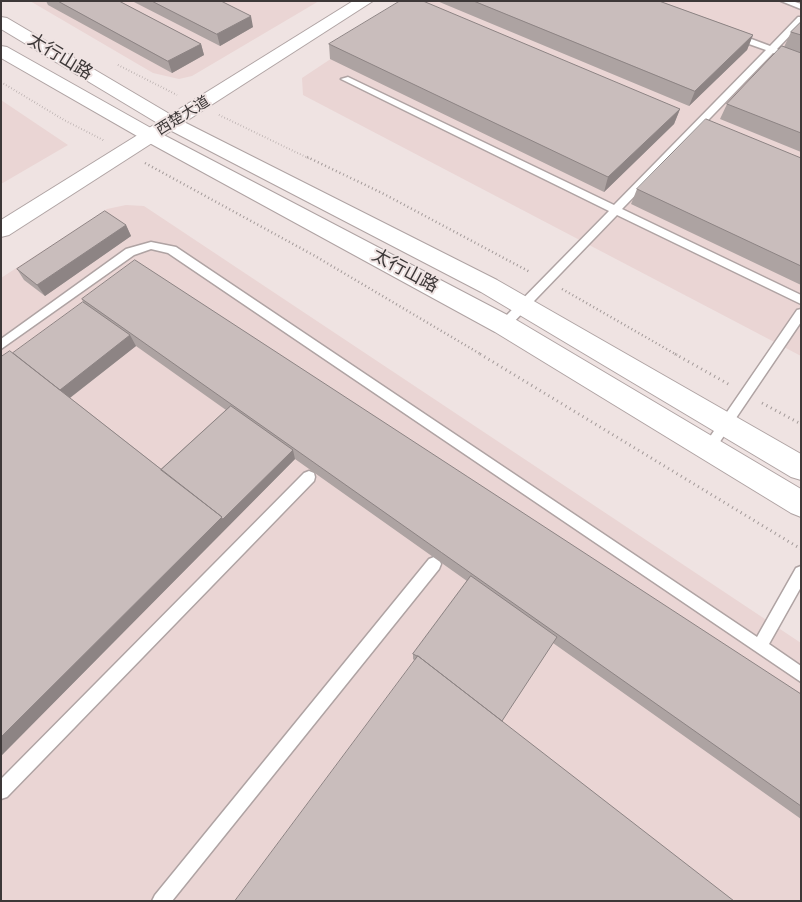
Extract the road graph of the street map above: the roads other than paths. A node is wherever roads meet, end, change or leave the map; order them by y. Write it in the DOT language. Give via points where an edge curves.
graph roads {
  1 [pos="365,1"];
  2 [pos="785,1"];
  3 [pos="801,7"];
  4 [pos="801,19"];
  5 [pos="1,22"];
  6 [pos="725,32"];
  7 [pos="771,49"];
  8 [pos="1,51"];
  9 [pos="801,60"];
  10 [pos="345,79"];
  11 [pos="171,123"];
  12 [pos="152,136"];
  13 [pos="616,210"];
  14 [pos="1,230"];
  15 [pos="801,300"];
  16 [pos="523,305"];
  17 [pos="801,313"];
  18 [pos="504,325"];
  19 [pos="1,345"];
  20 [pos="725,424"];
  21 [pos="709,448"];
  22 [pos="801,468"];
  23 [pos="308,477"];
  24 [pos="801,504"];
  25 [pos="434,564"];
  26 [pos="801,573"];
  27 [pos="759,647"];
  28 [pos="801,675"];
  29 [pos="1,791"];
  30 [pos="161,901"];
  1 -- 11 [label="street, 西楚大道"];
  2 -- 3 [label="lane"];
  4 -- 7 [label="lane"];
  5 -- 11 [label="street, 太行山路"];
  6 -- 7 [label="lane"];
  7 -- 9 [label="lane"];
  7 -- 13 [label="lane"];
  8 -- 12 [label="street, 太行山路"];
  10 -- 13 [label="lane"];
  11 -- 12 [label="street, 西楚大道"];
  11 -- 16 [label="street, 太行山路"];
  12 -- 14 [label="street, 西楚大道"];
  12 -- 18 [label="street, 太行山路"];
  13 -- 15 [label="lane"];
  13 -- 16 [label="lane"];
  16 -- 18 [label="lane"];
  16 -- 20 [label="street, 太行山路"];
  17 -- 20 [label="lane"];
  18 -- 21 [label="street, 太行山路"];
  19 -- 27 [label="lane" via="130,252 154,244 172,250"];
  20 -- 21 [label="lane"];
  20 -- 22 [label="street, 太行山路"];
  21 -- 24 [label="street, 太行山路"];
  23 -- 29 [label="lane"];
  25 -- 30 [label="lane"];
  26 -- 27 [label="lane"];
  27 -- 28 [label="lane"];
}
